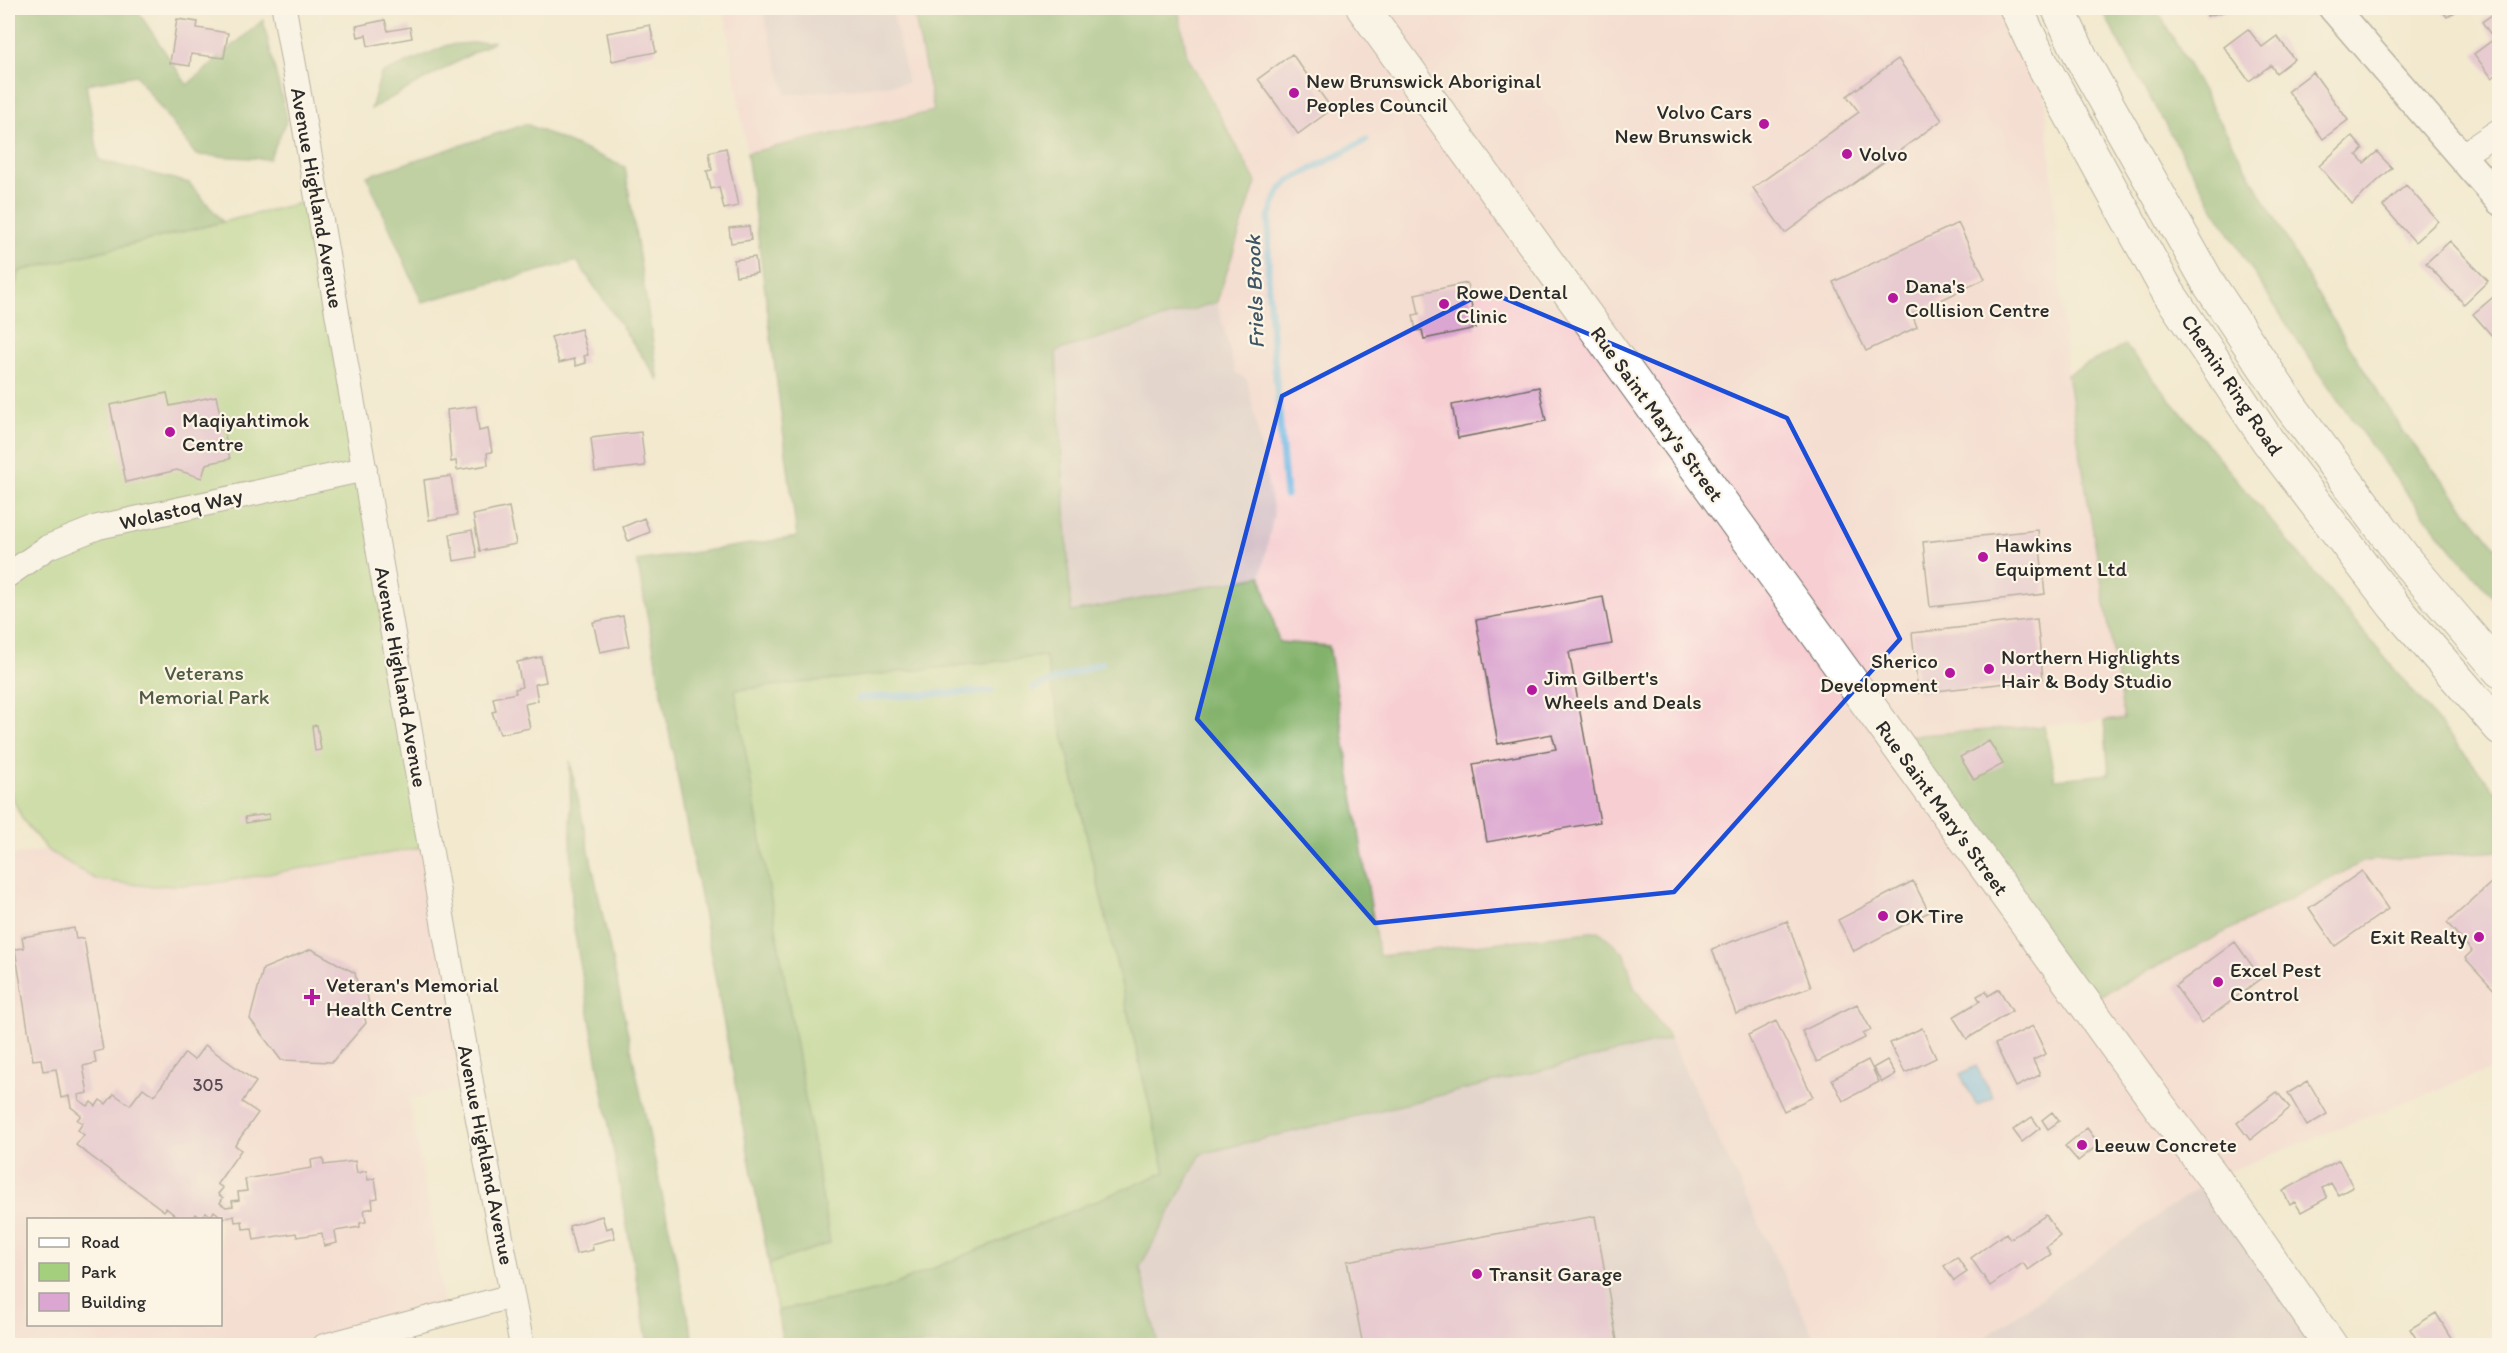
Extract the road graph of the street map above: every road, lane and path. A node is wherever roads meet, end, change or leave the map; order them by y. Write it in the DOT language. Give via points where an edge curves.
graph roads {
  1 [pos="284,8"];
  2 [pos="1364,8"];
  3 [pos="2016,8"];
  4 [pos="2058,8"];
  5 [pos="2333,8"];
  6 [pos="2499,130"];
  7 [pos="2461,156"];
  8 [pos="2499,201"];
  9 [pos="365,469"];
  10 [pos="8,574"];
  11 [pos="2499,670"];
  12 [pos="2499,728"];
  13 [pos="512,1296"];
  14 [pos="324,1346"];
  15 [pos="522,1346"];
  16 [pos="2331,1346"];
  1 -- 9 [label="street, Avenue Highland Avenue"];
  2 -- 16 [label="main road, Rue Saint Mary's Street" via="2213,1177"];
  3 -- 12 [label="main road, Chemin Ring Road" via="2043,65 2168,292 2268,441 2394,606"];
  4 -- 11 [label="main road, Chemin Ring Road" via="2082,59 2209,284 2284,398 2407,562"];
  5 -- 7 [label="street"];
  6 -- 7 [label="street"];
  7 -- 8 [label="street"];
  9 -- 10 [label="street, Wolastoq Way" via="98,527 48,547"];
  9 -- 13 [label="street, Avenue Highland Avenue"];
  13 -- 14 [label="street"];
  13 -- 15 [label="street, Avenue Highland Avenue"];
}
